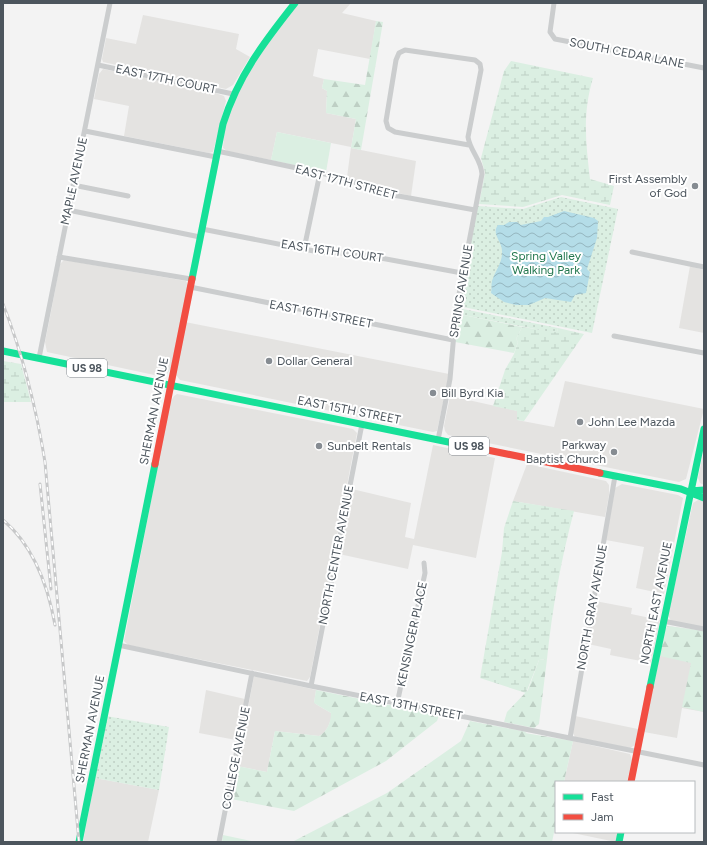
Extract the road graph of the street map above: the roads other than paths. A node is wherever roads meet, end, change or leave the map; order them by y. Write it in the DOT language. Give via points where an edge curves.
graph roads {
  1 [pos="110,3"];
  2 [pos="295,3"];
  3 [pos="554,3"];
  4 [pos="98,65"];
  5 [pos="704,68"];
  6 [pos="233,94"];
  7 [pos="85,131"];
  8 [pos="469,145"];
  9 [pos="217,154"];
  10 [pos="320,173"];
  11 [pos="73,185"];
  12 [pos="128,196"];
  13 [pos="68,210"];
  14 [pos="475,210"];
  15 [pos="202,229"];
  16 [pos="200,237"];
  17 [pos="304,249"];
  18 [pos="632,252"];
  19 [pos="59,257"];
  20 [pos="704,267"];
  21 [pos="462,273"];
  22 [pos="191,279"];
  23 [pos="190,287"];
  24 [pos="614,336"];
  25 [pos="453,340"];
  26 [pos="3,351"];
  27 [pos="704,353"];
  28 [pos="39,358"];
  29 [pos="170,385"];
  30 [pos="362,424"];
  31 [pos="704,429"];
  32 [pos="438,440"];
  33 [pos="615,476"];
  34 [pos="704,490"];
  35 [pos="690,491"];
  36 [pos="704,498"];
  37 [pos="424,563"];
  38 [pos="663,621"];
  39 [pos="704,629"];
  40 [pos="118,645"];
  41 [pos="252,673"];
  42 [pos="311,686"];
  43 [pos="397,704"];
  44 [pos="570,738"];
  45 [pos="637,751"];
  46 [pos="704,765"];
  47 [pos="631,781"];
  48 [pos="79,842"];
  49 [pos="219,842"];
  1 -- 4 [label="street, MAPLE AVENUE"];
  2 -- 6 [label="main road, SHERMAN AVENUE" via="254,55"];
  3 -- 5 [label="street, SOUTH CEDAR LANE" via="551,36 563,41"];
  4 -- 6 [label="street, EAST 17TH COURT"];
  4 -- 7 [label="street, MAPLE AVENUE"];
  6 -- 9 [label="main road, SHERMAN AVENUE" via="225,115"];
  7 -- 9 [label="street, EAST 17TH STREET"];
  7 -- 11 [label="street, MAPLE AVENUE"];
  8 -- 8 [label="street" via="468,131 481,70 480,64 475,60 405,50 399,53 386,121 388,128 394,132"];
  8 -- 14 [label="street, SPRING AVENUE" via="481,162 482,168"];
  9 -- 10 [label="street, EAST 17TH STREET"];
  9 -- 15 [label="main road, SHERMAN AVENUE"];
  10 -- 14 [label="street, EAST 17TH STREET" via="393,195"];
  10 -- 17 [label="street"];
  11 -- 12 [label="street"];
  11 -- 13 [label="street, MAPLE AVENUE"];
  13 -- 16 [label="street"];
  13 -- 19 [label="street, MAPLE AVENUE"];
  14 -- 21 [label="street, SPRING AVENUE"];
  15 -- 16 [label="main road, SHERMAN AVENUE"];
  15 -- 17 [label="street, EAST 16TH COURT"];
  16 -- 22 [label="main road, SHERMAN AVENUE"];
  17 -- 21 [label="street, EAST 16TH COURT" via="359,254"];
  18 -- 20 [label="street"];
  19 -- 22 [label="street"];
  19 -- 28 [label="street, MAPLE AVENUE"];
  21 -- 25 [label="street, SPRING AVENUE"];
  22 -- 23 [label="main road, SHERMAN AVENUE"];
  23 -- 25 [label="street, EAST 16TH STREET"];
  23 -- 29 [label="main road, SHERMAN AVENUE"];
  24 -- 27 [label="street"];
  25 -- 32 [label="street, SPRING AVENUE" via="450,379"];
  26 -- 28 [label="main road, EAST 15TH STREET / US 98"];
  28 -- 29 [label="main road, EAST 15TH STREET / US 98"];
  29 -- 30 [label="main road, EAST 15TH STREET / US 98"];
  29 -- 40 [label="main road, SHERMAN AVENUE"];
  30 -- 32 [label="main road, EAST 15TH STREET / US 98"];
  30 -- 42 [label="street, NORTH CENTER AVENUE"];
  31 -- 35 [label="main road, NORTH EAST AVENUE"];
  32 -- 33 [label="main road, EAST 15TH STREET / US 98"];
  33 -- 35 [label="main road, EAST 15TH STREET / US 98"];
  33 -- 44 [label="street, NORTH GRAY AVENUE"];
  34 -- 35 [label="main road, EAST 15TH STREET / US 98"];
  35 -- 36 [label="main road, EAST 15TH STREET / US 98"];
  35 -- 38 [label="main road, NORTH EAST AVENUE"];
  37 -- 43 [label="street, KENSINGER PLACE" via="425,573"];
  38 -- 39 [label="street"];
  38 -- 45 [label="main road, NORTH EAST AVENUE"];
  40 -- 41 [label="street, EAST 13TH STREET"];
  40 -- 48 [label="main road, SHERMAN AVENUE"];
  41 -- 42 [label="street, EAST 13TH STREET"];
  41 -- 49 [label="street, COLLEGE AVENUE"];
  42 -- 43 [label="street, EAST 13TH STREET"];
  43 -- 44 [label="street, EAST 13TH STREET"];
  44 -- 45 [label="street, EAST 13TH STREET"];
  45 -- 46 [label="street, EAST 13TH STREET"];
  45 -- 47 [label="main road, NORTH EAST AVENUE"];
}
